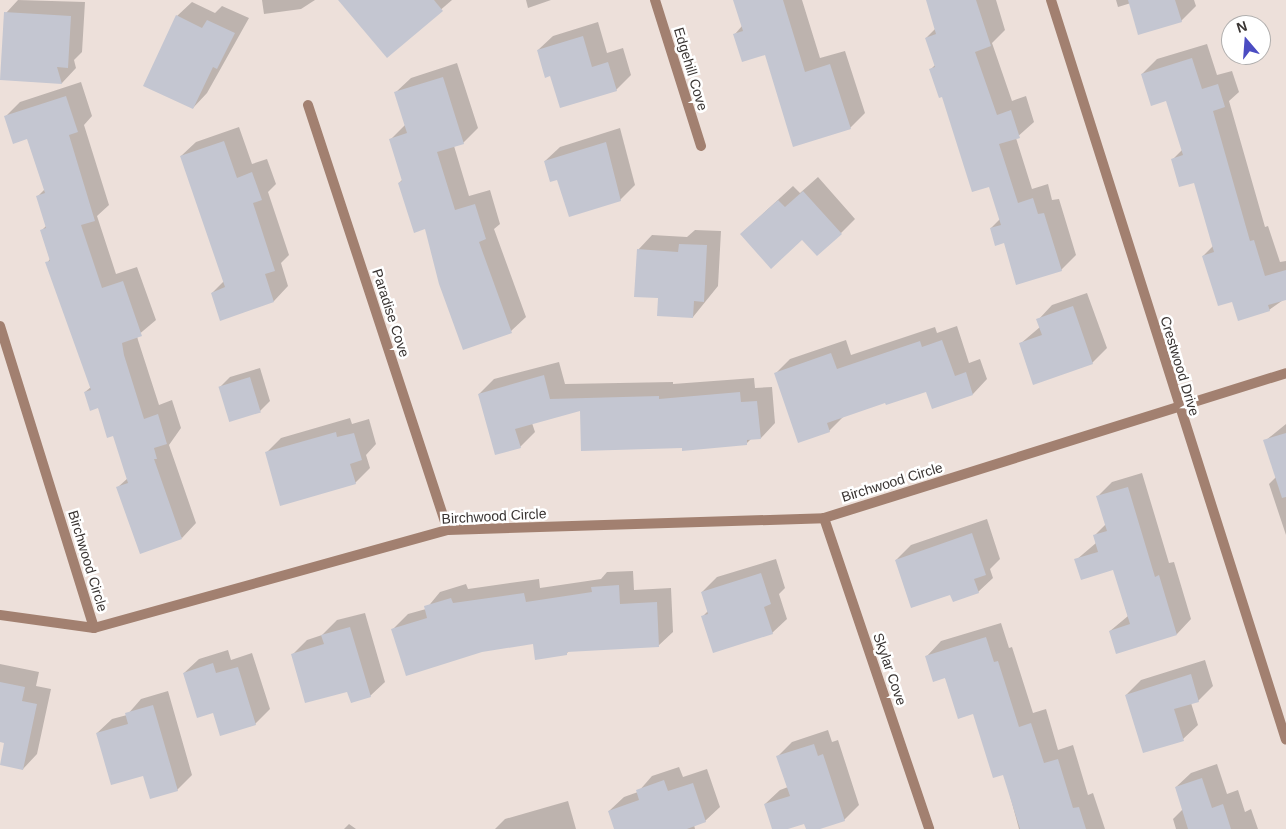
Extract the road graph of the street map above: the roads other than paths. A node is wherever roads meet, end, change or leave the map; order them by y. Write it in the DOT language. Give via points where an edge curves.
graph roads {
  1 [pos="655,0"];
  2 [pos="1051,0"];
  3 [pos="308,105"];
  4 [pos="700,146"];
  5 [pos="0,326"];
  6 [pos="1286,373"];
  7 [pos="1178,406"];
  8 [pos="824,518"];
  9 [pos="448,530"];
  10 [pos="0,615"];
  11 [pos="94,628"];
  12 [pos="1286,740"];
  13 [pos="929,829"];
  1 -- 4 [label="street, Edgehill Cove"];
  2 -- 7 [label="street, Crestwood Drive"];
  3 -- 9 [label="street, Paradise Cove"];
  5 -- 11 [label="street, Birchwood Circle"];
  6 -- 7 [label="street, Birchwood Circle"];
  7 -- 8 [label="street, Birchwood Circle"];
  7 -- 12 [label="street, Crestwood Drive"];
  8 -- 9 [label="street, Birchwood Circle"];
  8 -- 13 [label="street, Skylar Cove"];
  9 -- 11 [label="street, Birchwood Circle"];
  10 -- 11 [label="street"];
}
